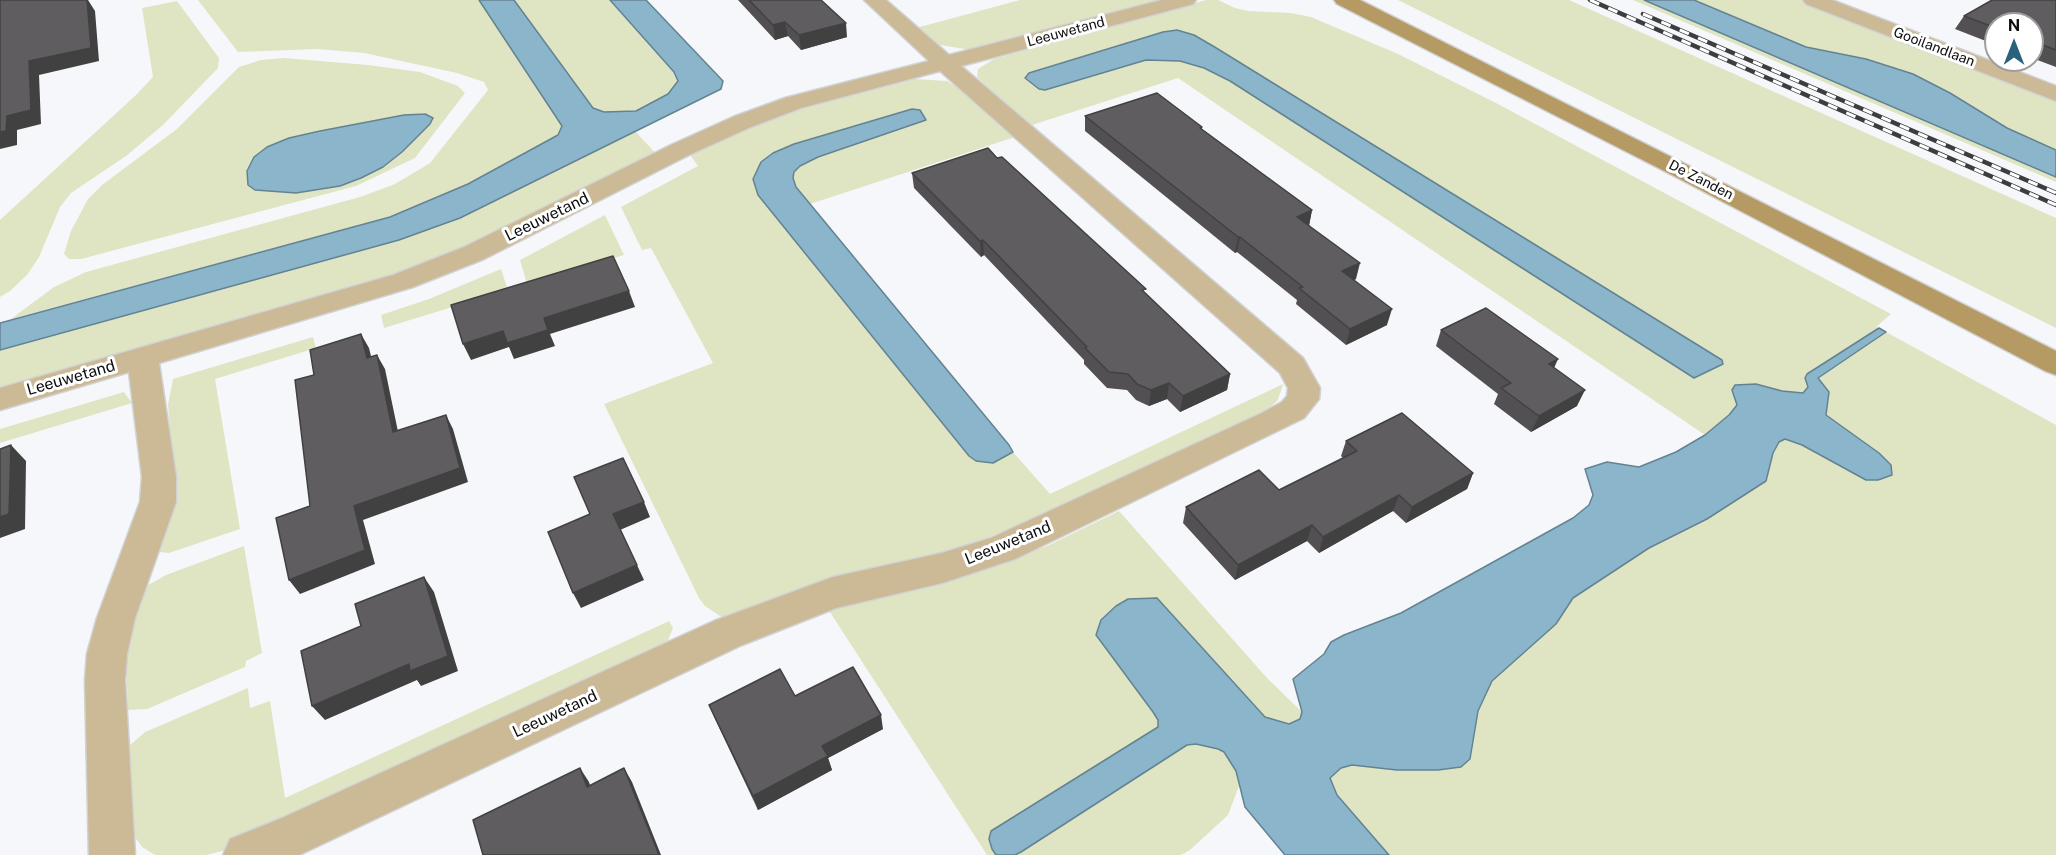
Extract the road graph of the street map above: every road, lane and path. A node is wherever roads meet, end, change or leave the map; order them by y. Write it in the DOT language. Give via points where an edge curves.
graph roads {
  1 [pos="874,0"];
  2 [pos="1186,0"];
  3 [pos="1344,0"];
  4 [pos="1813,0"];
  5 [pos="1876,5"];
  6 [pos="1855,16"];
  7 [pos="945,64"];
  8 [pos="2056,94"];
  9 [pos="143,358"];
  10 [pos="2056,364"];
  11 [pos="0,399"];
  12 [pos="112,855"];
  13 [pos="246,855"];
  1 -- 7 [label="street, Leeuwetand"];
  2 -- 7 [label="street, Leeuwetand"];
  3 -- 10 [label="main road, De Zanden"];
  4 -- 6 [label="street, Gooilandlaan"];
  5 -- 6 [label="street"];
  6 -- 8 [label="street, Gooilandlaan"];
  7 -- 9 [label="street, Leeuwetand" via="810,98 742,122 474,253 403,281"];
  7 -- 13 [label="street, Leeuwetand" via="1292,366 1304,388 1303,399 1293,410 1002,549 942,568 833,593 728,633"];
  9 -- 11 [label="street, Leeuwetand"];
  9 -- 12 [label="street" via="159,477 158,501 107,654"];
}
